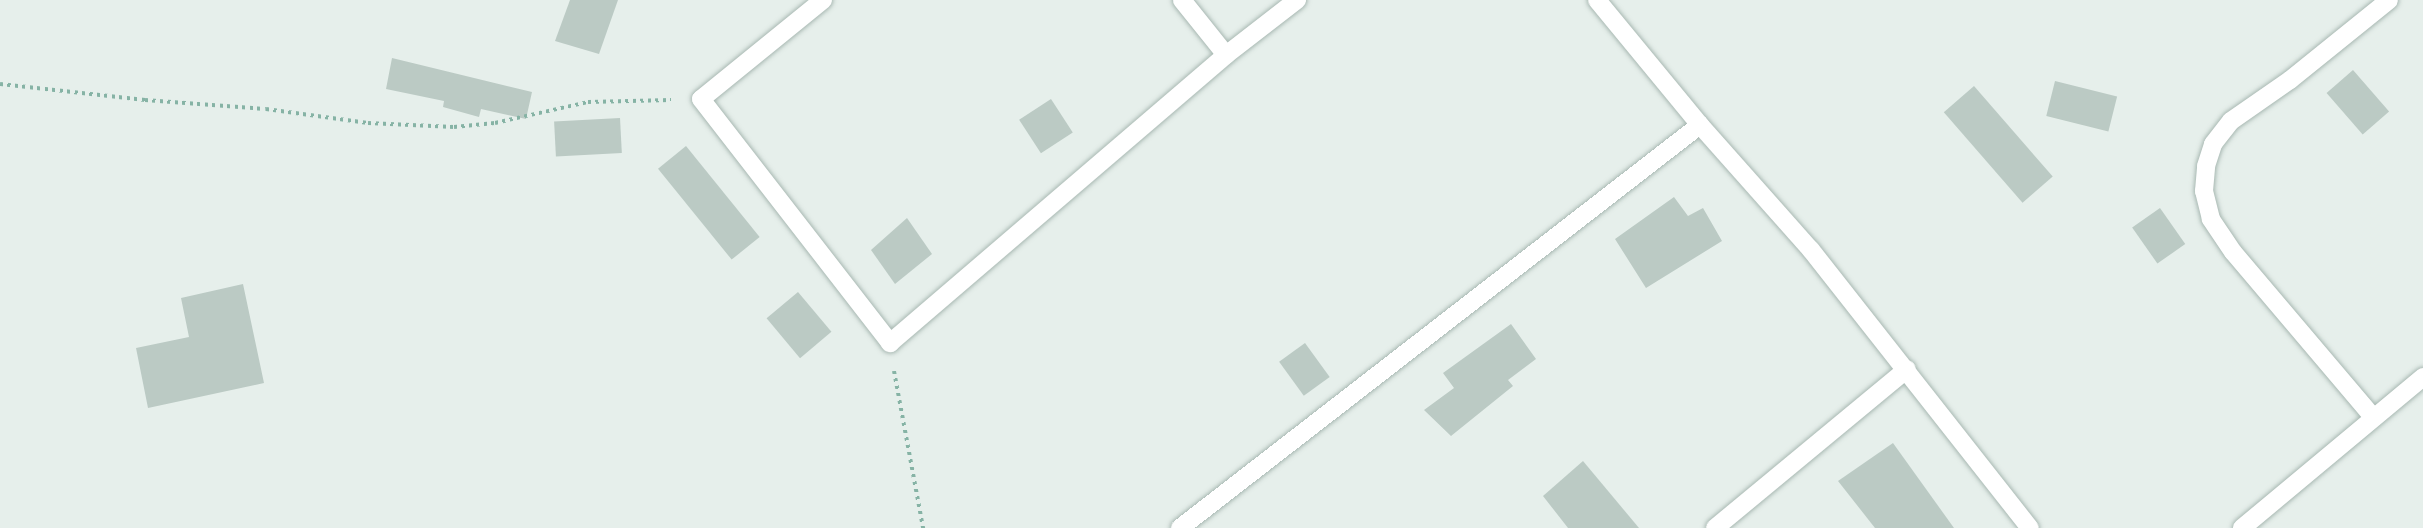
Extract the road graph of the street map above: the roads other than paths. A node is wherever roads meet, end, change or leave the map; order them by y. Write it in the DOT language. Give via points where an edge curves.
graph roads {
  1 [pos="823,0"];
  2 [pos="1182,0"];
  3 [pos="1297,0"];
  4 [pos="1597,0"];
  5 [pos="2389,0"];
  6 [pos="1226,55"];
  7 [pos="1700,125"];
  8 [pos="1906,369"];
  9 [pos="2423,377"];
  10 [pos="2373,417"];
  11 [pos="1180,528"];
  12 [pos="1715,528"];
  13 [pos="2030,528"];
  14 [pos="2241,528"];
  1 -- 6 [label="street" via="701,99 890,344"];
  2 -- 6 [label="street"];
  3 -- 6 [label="street"];
  4 -- 7 [label="street"];
  5 -- 10 [label="street" via="2290,80 2231,121 2213,144 2204,191 2211,219 2233,252"];
  7 -- 8 [label="street" via="1811,250"];
  7 -- 11 [label="street"];
  8 -- 12 [label="street"];
  8 -- 13 [label="street"];
  9 -- 10 [label="street"];
  10 -- 14 [label="street"];
}
